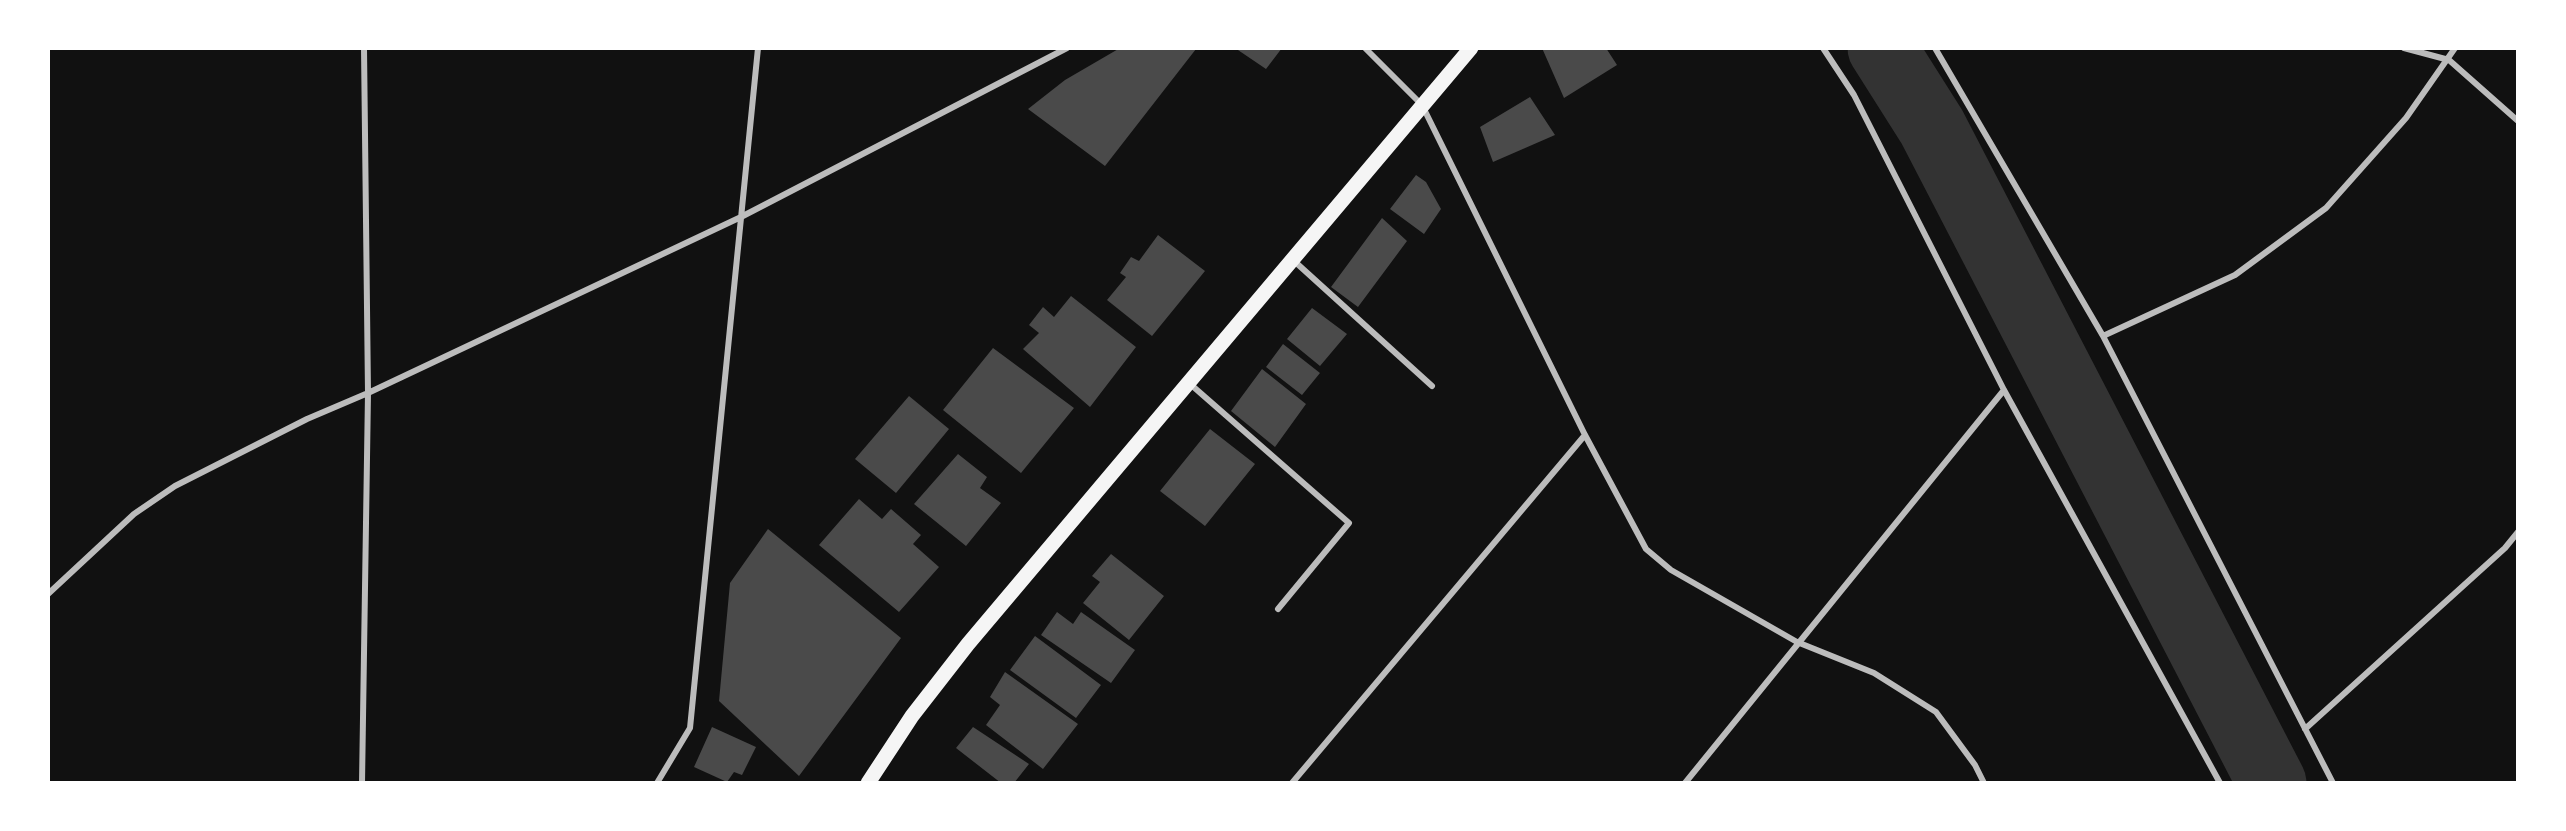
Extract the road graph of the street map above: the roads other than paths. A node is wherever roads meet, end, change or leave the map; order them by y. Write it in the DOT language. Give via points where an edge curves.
graph roads {
  1 [pos="364,48"];
  2 [pos="758,48"];
  3 [pos="1067,48"];
  4 [pos="1365,48"];
  5 [pos="1471,48"];
  6 [pos="1823,48"];
  7 [pos="1935,48"];
  8 [pos="2404,48"];
  9 [pos="2456,48"];
  10 [pos="2449,60"];
  11 [pos="1422,105"];
  12 [pos="2518,121"];
  13 [pos="741,217"];
  14 [pos="1292,260"];
  15 [pos="2103,336"];
  16 [pos="1188,382"];
  17 [pos="1431,386"];
  18 [pos="2004,390"];
  19 [pos="368,393"];
  20 [pos="1585,435"];
  21 [pos="2518,532"];
  22 [pos="48,594"];
  23 [pos="1278,609"];
  24 [pos="1797,642"];
  25 [pos="2305,729"];
  26 [pos="362,783"];
  27 [pos="657,783"];
  28 [pos="868,783"];
  29 [pos="1292,783"];
  30 [pos="1684,783"];
  31 [pos="1984,783"];
  32 [pos="2220,783"];
  33 [pos="2333,783"];
  1 -- 19 [label="street"];
  2 -- 13 [label="street"];
  3 -- 13 [label="street"];
  4 -- 11 [label="street"];
  5 -- 11 [label="main road"];
  6 -- 18 [label="street" via="1854,95"];
  7 -- 15 [label="street"];
  8 -- 10 [label="street"];
  9 -- 10 [label="street"];
  10 -- 12 [label="street"];
  10 -- 15 [label="street" via="2406,118 2326,208 2235,275"];
  11 -- 14 [label="main road"];
  11 -- 20 [label="street"];
  13 -- 19 [label="street"];
  13 -- 27 [label="street" via="690,728"];
  14 -- 16 [label="main road"];
  14 -- 17 [label="street"];
  15 -- 25 [label="street"];
  16 -- 23 [label="street" via="1349,523"];
  16 -- 28 [label="main road" via="932,688"];
  18 -- 24 [label="street"];
  18 -- 32 [label="street"];
  19 -- 22 [label="street" via="307,419 175,486 134,514"];
  19 -- 26 [label="street"];
  20 -- 24 [label="street" via="1646,549 1671,570"];
  20 -- 29 [label="street"];
  21 -- 25 [label="street"];
  24 -- 30 [label="street"];
  24 -- 31 [label="street" via="1874,673 1936,712"];
  25 -- 33 [label="street"];
}
